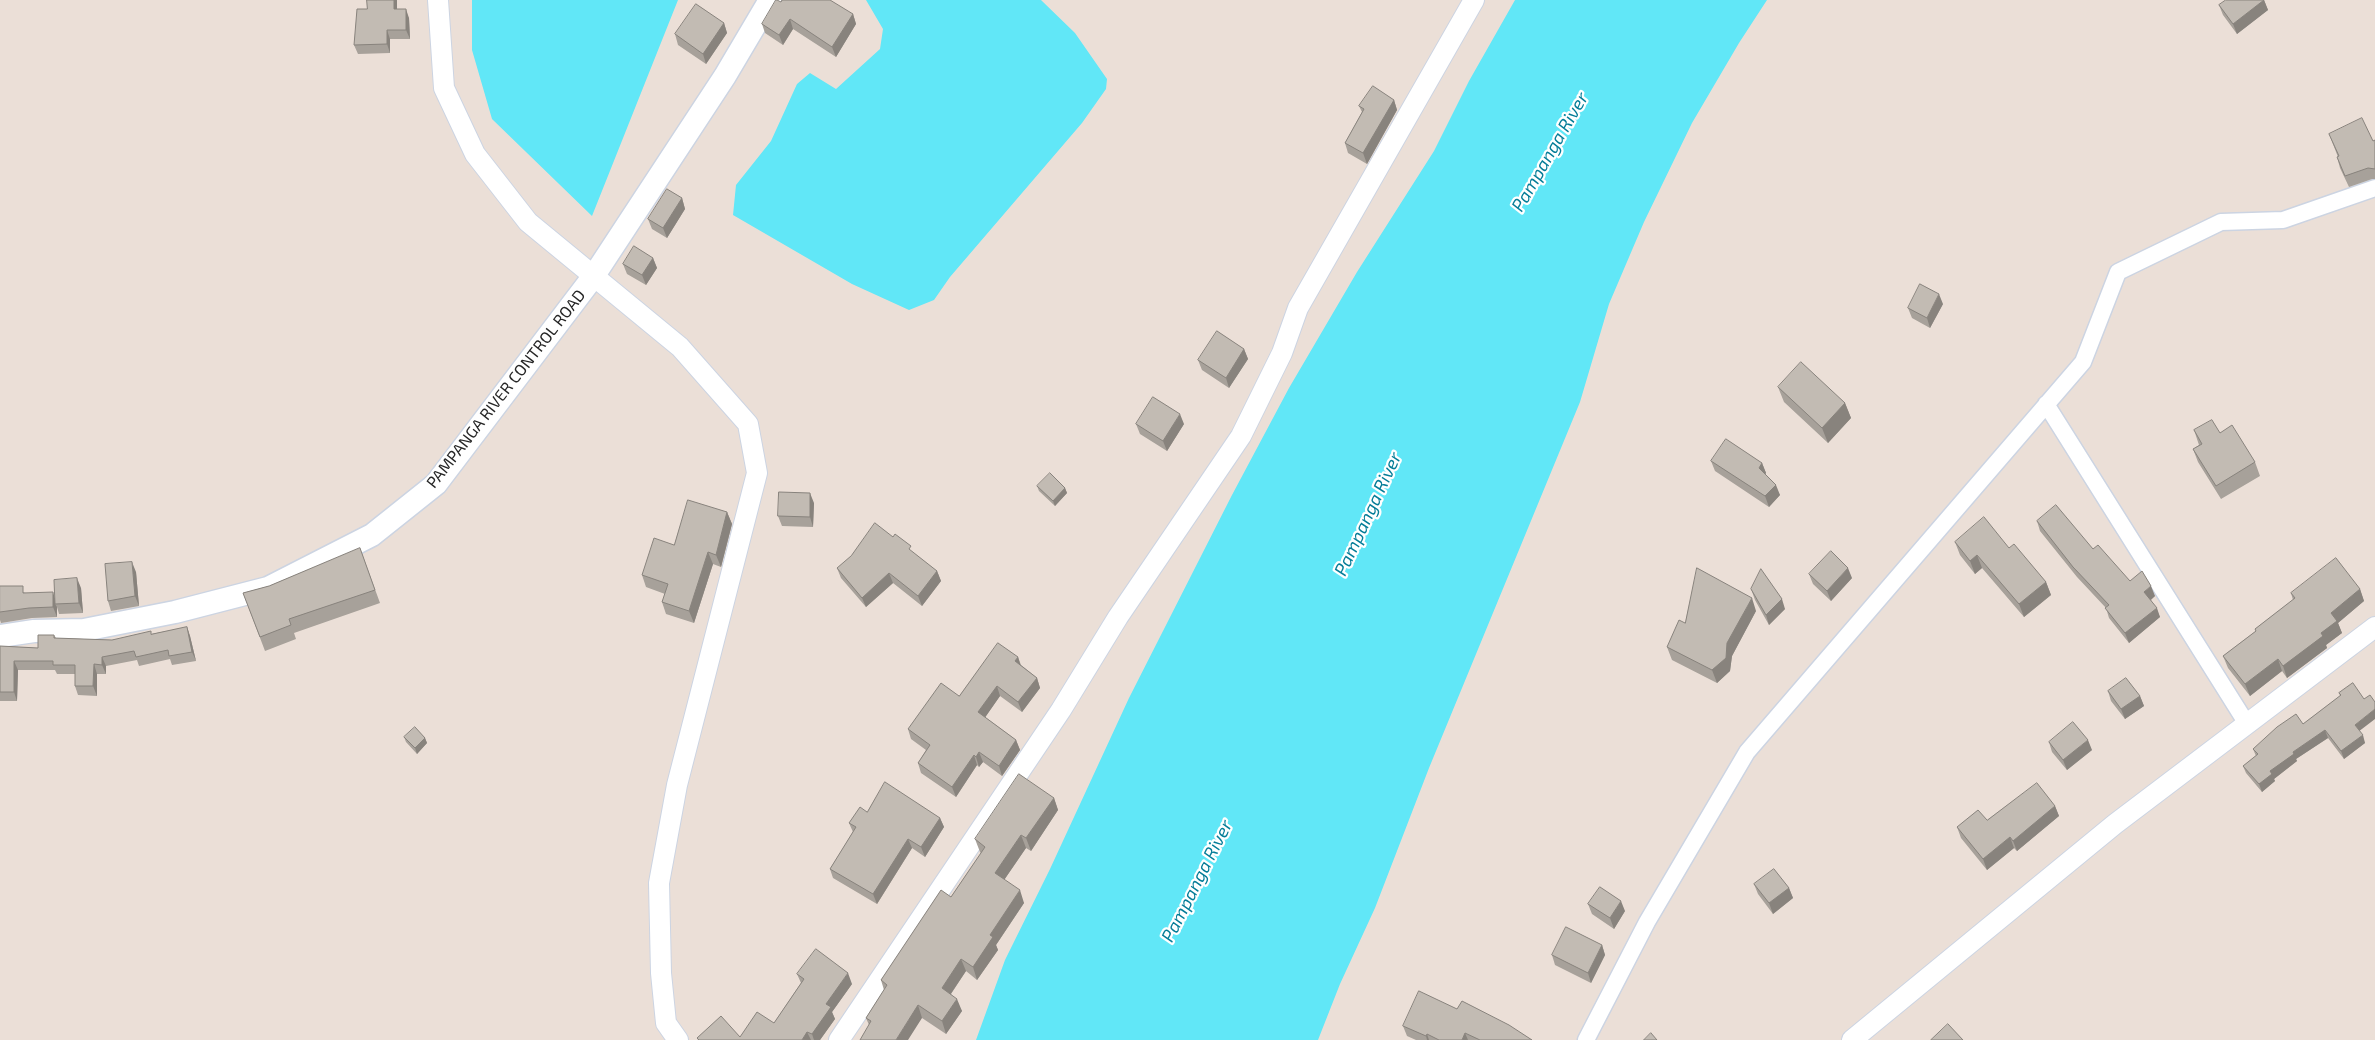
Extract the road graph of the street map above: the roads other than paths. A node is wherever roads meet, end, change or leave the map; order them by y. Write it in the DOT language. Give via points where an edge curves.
graph roads {
  1 [pos="438,0"];
  2 [pos="770,0"];
  3 [pos="1474,0"];
  4 [pos="2375,188"];
  5 [pos="593,277"];
  6 [pos="2046,404"];
  7 [pos="2375,627"];
  8 [pos="0,636"];
  9 [pos="2247,724"];
  10 [pos="678,1040"];
  11 [pos="839,1040"];
  12 [pos="1586,1040"];
  13 [pos="1852,1040"];
  1 -- 5 [label="street" via="444,88 475,154 528,222"];
  2 -- 5 [label="main road, PAMPANGA RIVER CONTROL ROAD" via="725,76"];
  3 -- 11 [label="street" via="1298,308 1282,353 1241,436"];
  4 -- 6 [label="street" via="2283,220 2221,222 2118,272 2083,362"];
  5 -- 8 [label="main road, PAMPANGA RIVER CONTROL ROAD" via="436,484 372,535 268,588 175,612 84,630 34,631"];
  5 -- 10 [label="street" via="680,347 748,424 757,474 677,785 659,883 666,1023"];
  6 -- 9 [label="street"];
  6 -- 12 [label="street" via="1747,752 1647,922"];
  7 -- 9 [label="street"];
  9 -- 13 [label="street" via="2115,824"];
}
